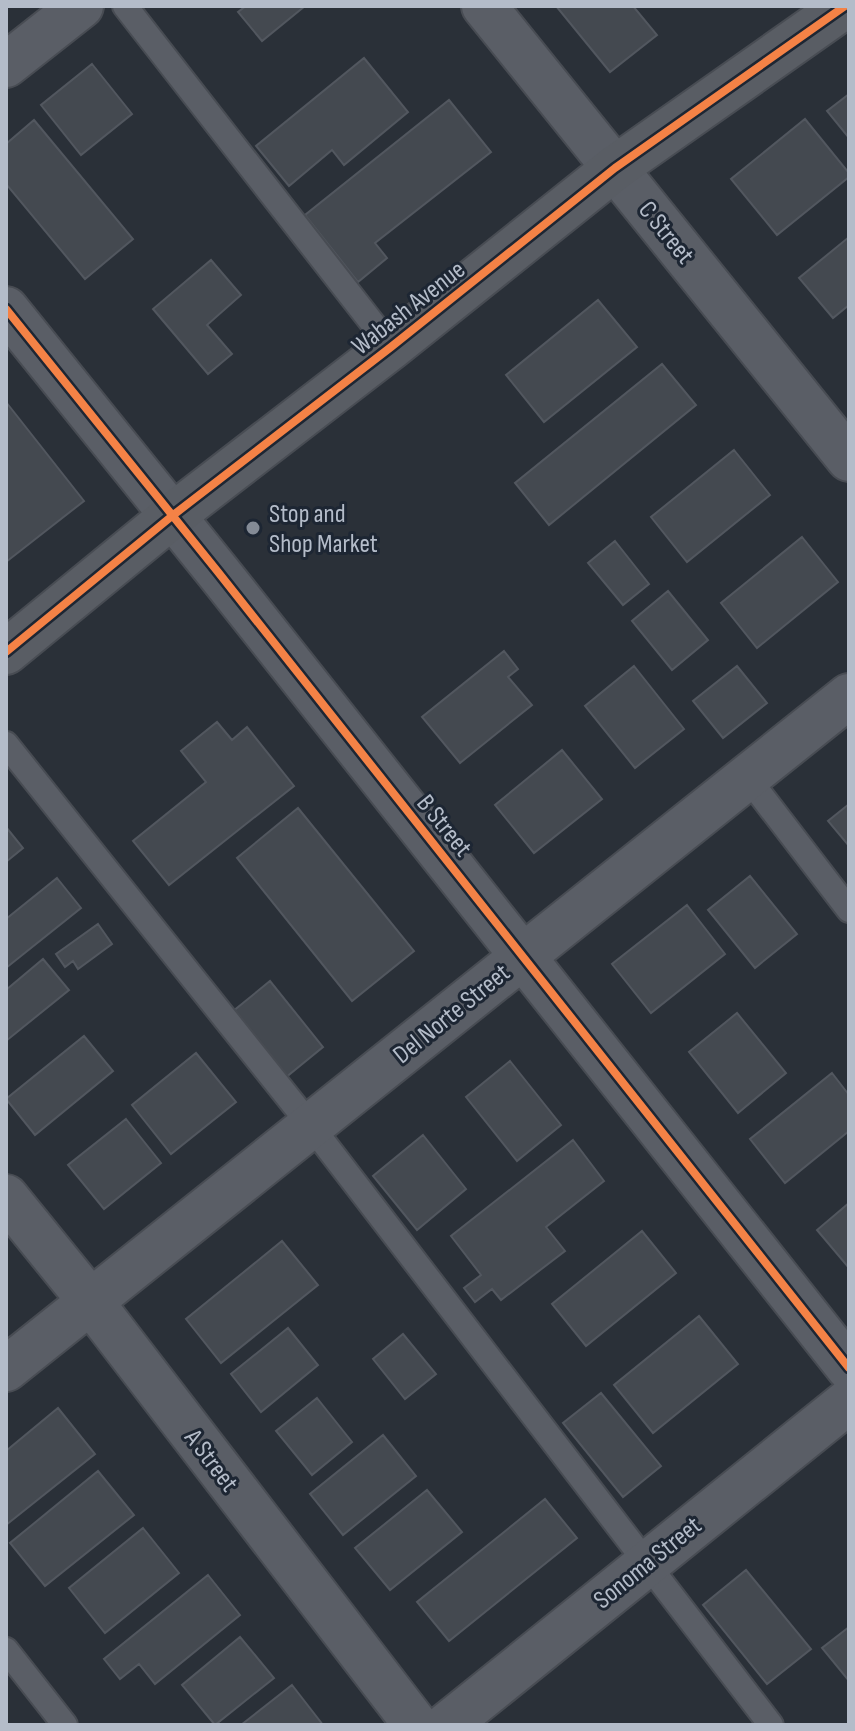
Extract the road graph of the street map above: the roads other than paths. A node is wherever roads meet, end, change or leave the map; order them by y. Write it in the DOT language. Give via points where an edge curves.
graph roads {
  1 [pos="81,6"];
  2 [pos="125,6"];
  3 [pos="484,6"];
  4 [pos="845,6"];
  5 [pos="6,65"];
  6 [pos="615,168"];
  7 [pos="6,309"];
  8 [pos="391,347"];
  9 [pos="849,459"];
  10 [pos="172,516"];
  11 [pos="6,652"];
  12 [pos="849,696"];
  13 [pos="6,744"];
  14 [pos="747,777"];
  15 [pos="849,910"];
  16 [pos="524,956"];
  17 [pos="311,1126"];
  18 [pos="6,1197"];
  19 [pos="91,1302"];
  20 [pos="849,1368"];
  21 [pos="6,1369"];
  22 [pos="849,1401"];
  23 [pos="645,1563"];
  24 [pos="6,1650"];
  25 [pos="65,1725"];
  26 [pos="416,1725"];
  27 [pos="447,1725"];
  28 [pos="771,1725"];
  1 -- 5 [label="street"];
  2 -- 8 [label="lane"];
  3 -- 6 [label="street, C Street"];
  4 -- 6 [label="main road, Wabash Avenue"];
  6 -- 8 [label="main road, Wabash Avenue"];
  6 -- 9 [label="street, C Street"];
  7 -- 10 [label="street, B Street"];
  8 -- 10 [label="main road, Wabash Avenue"];
  10 -- 11 [label="main road, Wabash Avenue"];
  10 -- 16 [label="street, B Street"];
  12 -- 14 [label="street, Del Norte Street"];
  13 -- 17 [label="lane"];
  14 -- 15 [label="lane"];
  14 -- 16 [label="street, Del Norte Street"];
  16 -- 17 [label="street, Del Norte Street"];
  16 -- 20 [label="street, B Street"];
  17 -- 19 [label="street, Del Norte Street"];
  17 -- 23 [label="lane"];
  18 -- 19 [label="street, A Street"];
  19 -- 21 [label="street, Del Norte Street"];
  19 -- 26 [label="street, A Street"];
  22 -- 23 [label="street, Sonoma Street"];
  23 -- 27 [label="street, Sonoma Street"];
  23 -- 28 [label="lane"];
  24 -- 25 [label="lane"];
}
